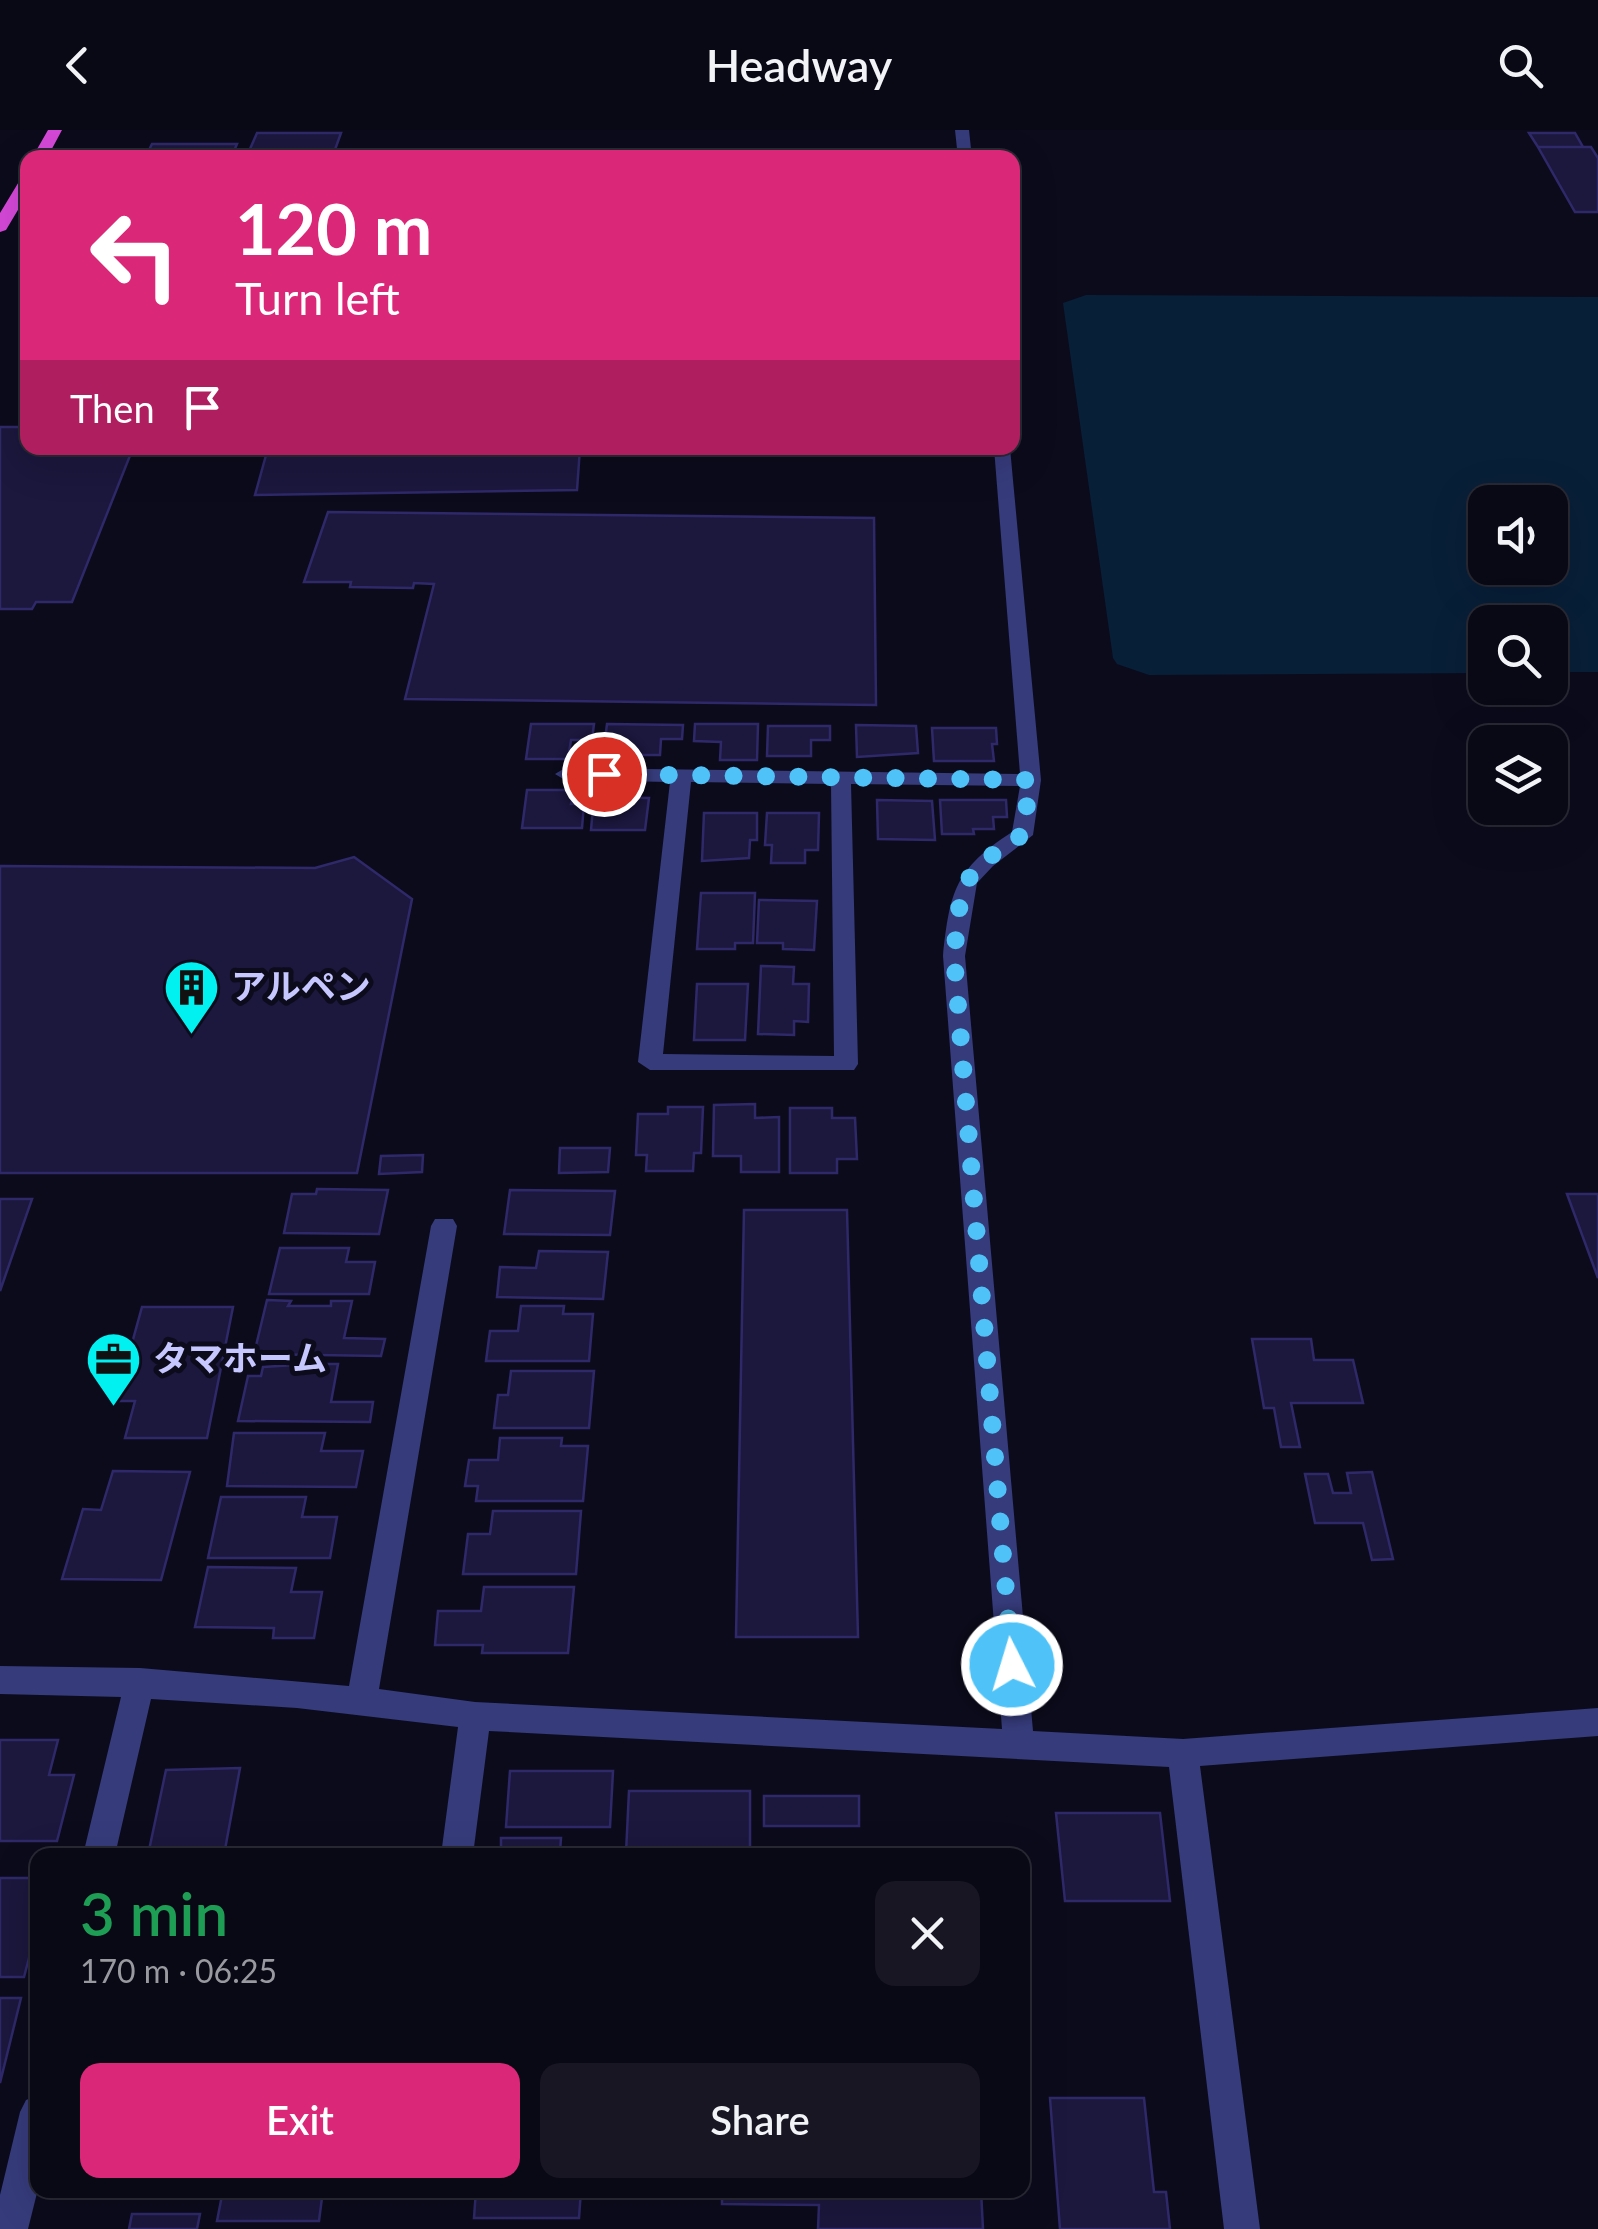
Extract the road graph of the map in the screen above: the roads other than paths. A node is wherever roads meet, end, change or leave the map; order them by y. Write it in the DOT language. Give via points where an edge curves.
graph roads {
  1 [pos="20,192"];
  2 [pos="0,226"];
  3 [pos="1003,455"];
  4 [pos="565,774"];
  5 [pos="681,775"];
  6 [pos="841,778"];
  7 [pos="1031,780"];
  8 [pos="444,1226"];
  9 [pos="0,1680"];
  10 [pos="140,1682"];
  11 [pos="362,1698"];
  12 [pos="474,1716"];
  13 [pos="1598,1722"];
  14 [pos="1019,1744"];
  15 [pos="1184,1753"];
  16 [pos="101,1848"];
  17 [pos="458,1848"];
  18 [pos="30,2145"];
  19 [pos="10,2229"];
  20 [pos="1242,2229"];
  1 -- 2 [label="highway"];
  3 -- 7 [label="street"];
  4 -- 5 [label="street"];
  5 -- 6 [label="street"];
  5 -- 6 [label="street" via="650,1062 846,1064"];
  6 -- 7 [label="street"];
  7 -- 14 [label="street" via="1022,835 980,862 961,890 954,956"];
  8 -- 11 [label="street"];
  9 -- 10 [label="street"];
  10 -- 11 [label="street"];
  10 -- 16 [label="street"];
  11 -- 12 [label="street"];
  12 -- 14 [label="street"];
  12 -- 17 [label="street"];
  13 -- 15 [label="street"];
  14 -- 15 [label="street"];
  15 -- 20 [label="street"];
  18 -- 19 [label="street"];
}
